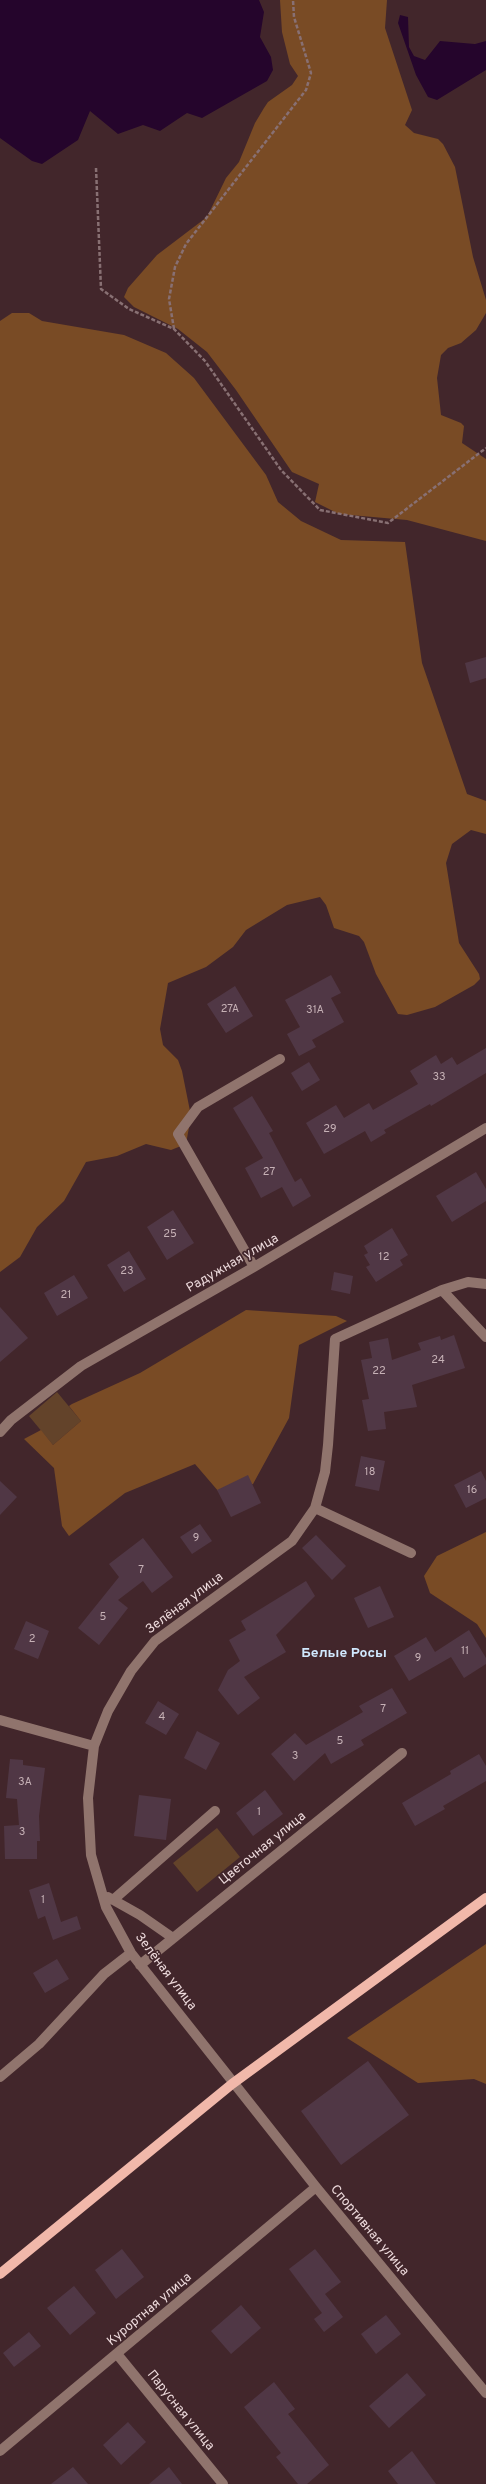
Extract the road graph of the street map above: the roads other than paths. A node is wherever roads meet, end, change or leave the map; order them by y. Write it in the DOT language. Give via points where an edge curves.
graph roads {
  1 [pos="280,1059"];
  2 [pos="486,1128"];
  3 [pos="254,1267"];
  4 [pos="486,1284"];
  5 [pos="442,1290"];
  6 [pos="486,1337"];
  7 [pos="0,1432"];
  8 [pos="315,1508"];
  9 [pos="411,1553"];
  10 [pos="0,1720"];
  11 [pos="94,1746"];
  12 [pos="402,1754"];
  13 [pos="215,1811"];
  14 [pos="102,1895"];
  15 [pos="486,1898"];
  16 [pos="113,1900"];
  17 [pos="173,1938"];
  18 [pos="131,1952"];
  19 [pos="140,1965"];
  20 [pos="0,2077"];
  21 [pos="232,2084"];
  22 [pos="316,2187"];
  23 [pos="0,2274"];
  24 [pos="117,2354"];
  25 [pos="486,2393"];
  26 [pos="0,2451"];
  27 [pos="223,2484"];
  1 -- 3 [label="street" via="198,1107 178,1134"];
  2 -- 3 [label="street, Радужная улица"];
  3 -- 7 [label="street, Радужная улица" via="82,1366"];
  4 -- 5 [label="street" via="468,1282"];
  5 -- 6 [label="street"];
  5 -- 8 [label="street, Зелёная улица" via="335,1339 325,1472"];
  8 -- 9 [label="street"];
  8 -- 11 [label="street, Зелёная улица" via="292,1541 155,1641 131,1671 108,1711"];
  10 -- 11 [label="street"];
  11 -- 14 [label="street, Зелёная улица" via="88,1798 90,1848"];
  12 -- 17 [label="street, Цветочная улица"];
  13 -- 16 [label="street"];
  14 -- 16 [label="street"];
  14 -- 18 [label="street, Зелёная улица"];
  15 -- 21 [label="main road"];
  16 -- 17 [label="street"];
  17 -- 19 [label="street, Цветочная улица"];
  18 -- 19 [label="street, Зелёная улица"];
  18 -- 20 [label="street" via="104,1974 39,2044"];
  19 -- 21 [label="street, Зелёная улица"];
  21 -- 22 [label="street, Спортивная улица"];
  21 -- 23 [label="main road"];
  22 -- 24 [label="street, Курортная улица"];
  22 -- 25 [label="street, Спортивная улица"];
  24 -- 26 [label="street, Курортная улица"];
  24 -- 27 [label="street, Парусная улица"];
}
